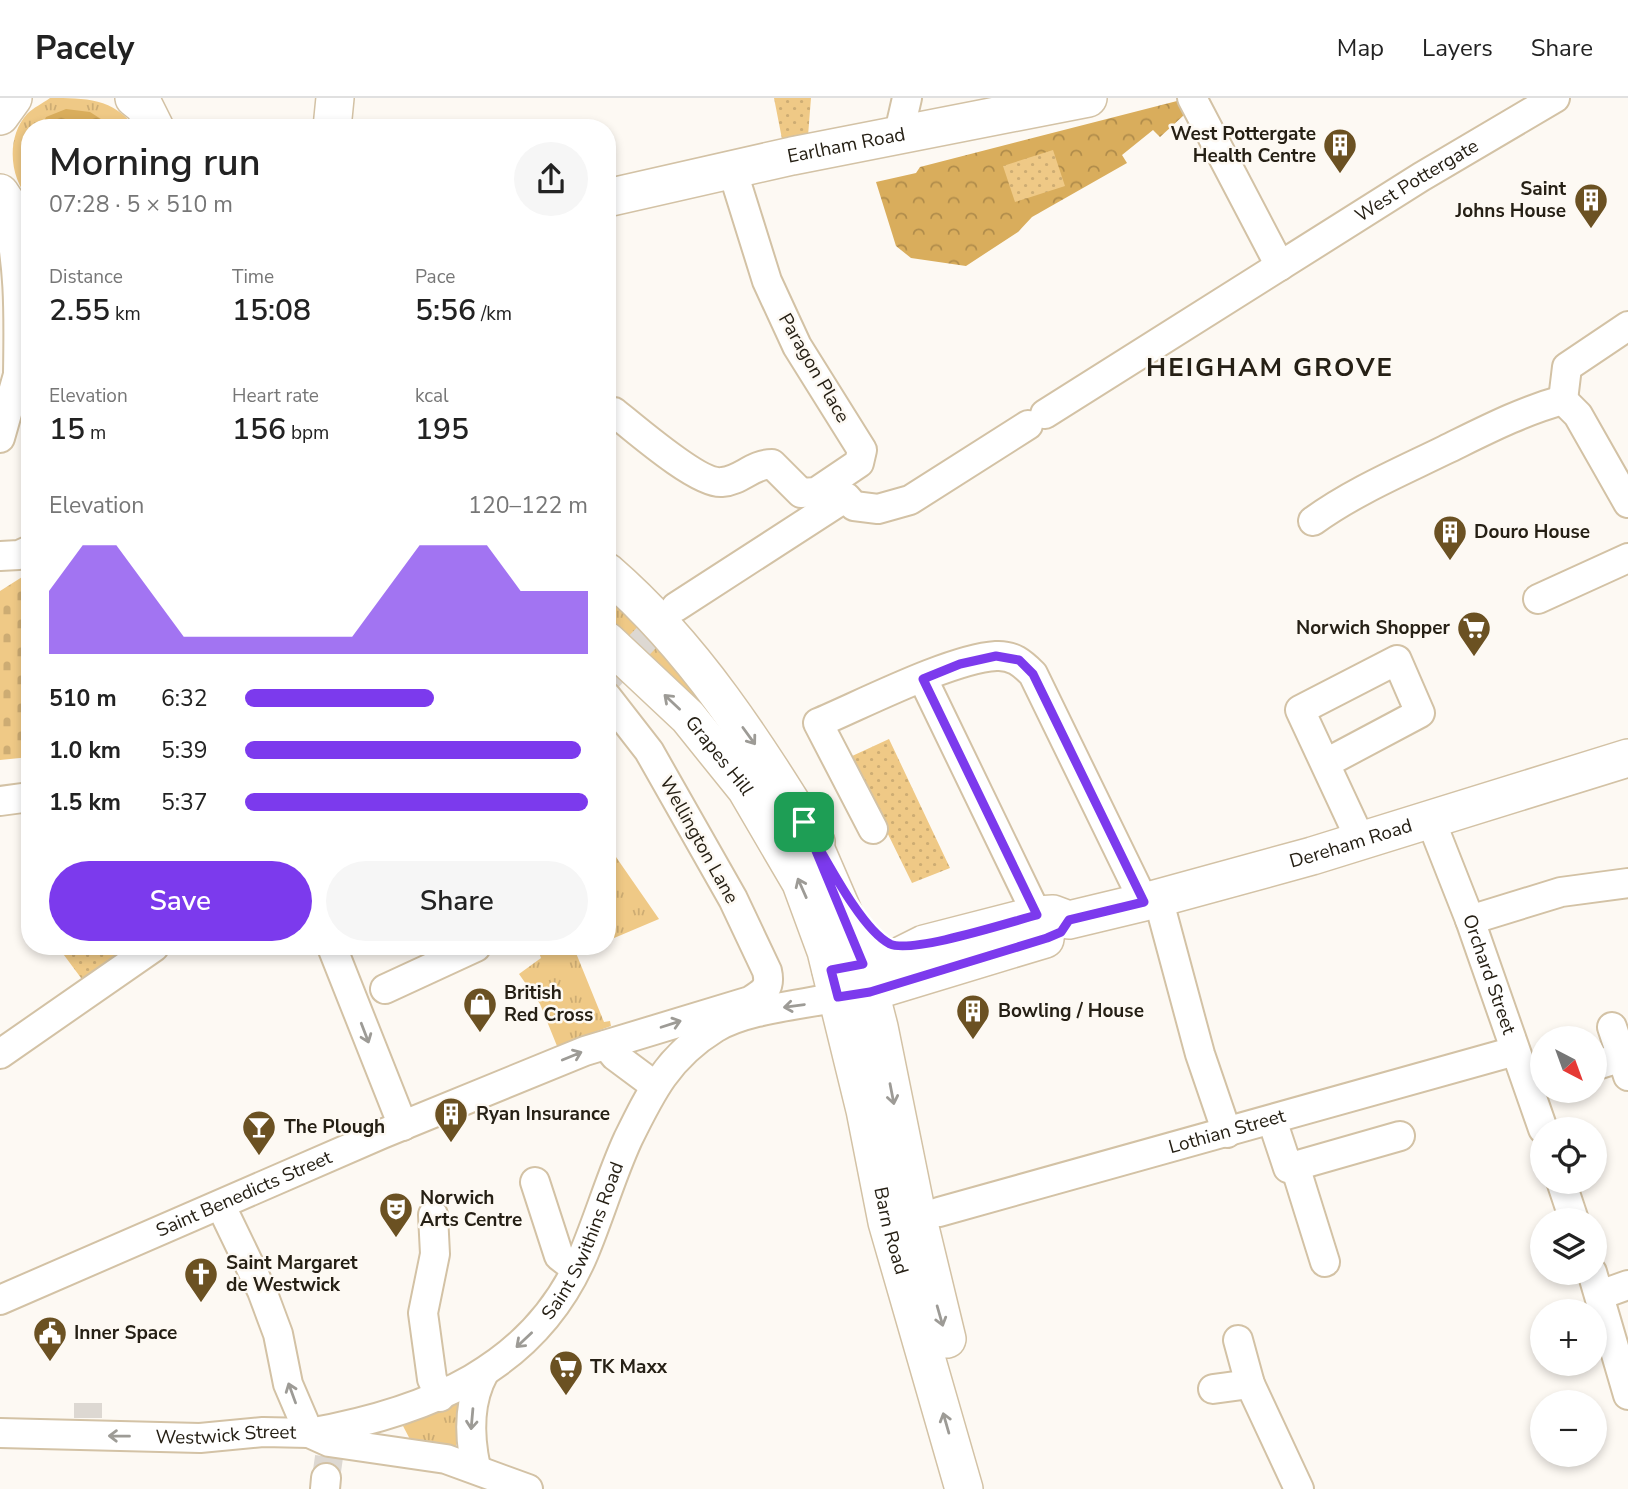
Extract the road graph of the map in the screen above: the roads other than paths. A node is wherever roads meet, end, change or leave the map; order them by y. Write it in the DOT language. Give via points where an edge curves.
graph roads {
  1 [pos="13,98"];
  2 [pos="335,98"];
  3 [pos="907,98"];
  4 [pos="1088,98"];
  5 [pos="1192,98"];
  6 [pos="1555,98"];
  7 [pos="0,116"];
  8 [pos="333,119"];
  9 [pos="898,137"];
  10 [pos="732,169"];
  11 [pos="1,195"];
  12 [pos="616,196"];
  13 [pos="21,218"];
  14 [pos="1280,266"];
  15 [pos="12,286"];
  16 [pos="1628,327"];
  17 [pos="21,363"];
  18 [pos="18,373"];
  19 [pos="1563,400"];
  20 [pos="616,414"];
  21 [pos="0,438"];
  22 [pos="1628,503"];
  23 [pos="1312,521"];
  24 [pos="21,552"];
  25 [pos="0,556"];
  26 [pos="1628,558"];
  27 [pos="616,581"];
  28 [pos="1538,599"];
  29 [pos="676,607"];
  30 [pos="616,649"];
  31 [pos="923,679"];
  32 [pos="616,709"];
  33 [pos="1628,758"];
  34 [pos="1326,763"];
  35 [pos="21,798"];
  36 [pos="0,802"];
  37 [pos="1431,821"];
  38 [pos="804,822"];
  39 [pos="873,829"];
  40 [pos="1361,841"];
  41 [pos="1628,883"];
  42 [pos="1151,900"];
  43 [pos="1053,918"];
  44 [pos="1470,920"];
  45 [pos="924,944"];
  46 [pos="143,955"];
  47 [pos="338,955"];
  48 [pos="452,955"];
  49 [pos="850,981"];
  50 [pos="765,992"];
  51 [pos="368,996"];
  52 [pos="1612,1027"];
  53 [pos="606,1045"];
  54 [pos="1515,1051"];
  55 [pos="0,1054"];
  56 [pos="1607,1066"];
  57 [pos="1625,1066"];
  58 [pos="1530,1075"];
  59 [pos="654,1085"];
  60 [pos="1272,1120"];
  61 [pos="403,1126"];
  62 [pos="1227,1133"];
  63 [pos="1400,1136"];
  64 [pos="1295,1166"];
  65 [pos="535,1182"];
  66 [pos="222,1206"];
  67 [pos="939,1212"];
  68 [pos="433,1215"];
  69 [pos="1325,1262"];
  70 [pos="576,1269"];
  71 [pos="1607,1284"];
  72 [pos="1596,1285"];
  73 [pos="1628,1285"];
  74 [pos="0,1300"];
  75 [pos="1238,1340"];
  76 [pos="484,1373"];
  77 [pos="1250,1384"];
  78 [pos="1213,1389"];
  79 [pos="1628,1395"];
  80 [pos="440,1397"];
  81 [pos="0,1433"];
  82 [pos="325,1460"];
  83 [pos="476,1468"];
  84 [pos="528,1489"];
  85 [pos="964,1489"];
  86 [pos="990,1489"];
  87 [pos="1299,1489"];
  1 -- 7 [label="main road"];
  2 -- 8 [label="main road"];
  3 -- 9 [label="street"];
  4 -- 9 [label="main road, Earlham Road"];
  5 -- 14 [label="street"];
  6 -- 14 [label="street, West Pottergate"];
  9 -- 10 [label="main road, Earlham Road"];
  10 -- 12 [label="main road, Earlham Road"];
  10 -- 20 [label="street, Paragon Place" via="767,281 797,346 862,450 859,463 816,492 801,494 775,454 722,482 712,481 675,460"];
  11 -- 13 [label="main road"];
  11 -- 15 [label="street" via="13,238"];
  14 -- 29 [label="street, West Pottergate" via="910,500 877,509 854,506 846,497"];
  15 -- 18 [label="street"];
  16 -- 19 [label="street" via="1567,368"];
  17 -- 18 [label="street"];
  18 -- 21 [label="street"];
  19 -- 22 [label="street" via="1578,415"];
  19 -- 23 [label="street" via="1533,408 1422,461"];
  24 -- 25 [label="street"];
  26 -- 28 [label="street"];
  27 -- 38 [label="main road, Grapes Hill, one-way" via="695,661 765,757"];
  49 -- 30 [label="main road, Grapes Hill, one-way" via="801,883 746,789 688,717"];
  31 -- 39 [label="street" via="818,723"];
  31 -- 42 [label="street" via="996,656 1040,665"];
  31 -- 43 [label="street" via="949,708"];
  32 -- 50 [label="street, Wellington Lane" via="649,751 733,899 767,971 770,982"];
  33 -- 37 [label="main road, Dereham Road"];
  34 -- 40 [label="street"];
  35 -- 36 [label="street"];
  37 -- 40 [label="main road, Dereham Road"];
  37 -- 44 [label="street, Orchard Street"];
  38 -- 45 [label="main road, Grapes Hill" via="866,924 892,945"];
  38 -- 49 [label="main road, Grapes Hill"];
  40 -- 42 [label="main road, Dereham Road"];
  41 -- 44 [label="street" via="1561,892"];
  42 -- 43 [label="main road, Dereham Road"];
  42 -- 62 [label="street"];
  43 -- 45 [label="main road, Dereham Road"];
  43 -- 49 [label="main road, Dereham Road" via="1061,932 1047,938"];
  44 -- 54 [label="street, Orchard Street"];
  45 -- 49 [label="main road, Dereham Road"];
  46 -- 55 [label="street"];
  47 -- 51 [label="street"];
  48 -- 51 [label="street"];
  49 -- 59 [label="street, one-way" via="717,1027 685,1050"];
  85 -- 49 [label="main road, Barn Road, one-way" via="887,1222 865,1110"];
  49 -- 86 [label="main road, Barn Road, one-way"];
  53 -- 50 [label="street, Saint Benedicts Street, one-way" via="750,1001"];
  51 -- 61 [label="street, one-way"];
  52 -- 57 [label="street"];
  53 -- 59 [label="street"];
  61 -- 53 [label="street, Saint Benedicts Street, one-way"];
  54 -- 58 [label="street, Orchard Street"];
  54 -- 60 [label="street, Lothian Street"];
  56 -- 57 [label="street"];
  59 -- 70 [label="street, Saint Swithins Road" via="610,1178"];
  60 -- 62 [label="street, Lothian Street"];
  60 -- 64 [label="street" via="1288,1168"];
  61 -- 66 [label="street, Saint Benedicts Street"];
  62 -- 67 [label="street, Lothian Street"];
  63 -- 64 [label="street"];
  64 -- 69 [label="street"];
  65 -- 70 [label="street" via="559,1256"];
  66 -- 74 [label="street, Saint Benedicts Street"];
  82 -- 66 [label="street, one-way" via="288,1384 278,1334"];
  68 -- 80 [label="street" via="435,1254 423,1313 432,1379"];
  70 -- 76 [label="street, Saint Swithins Road, one-way" via="554,1307 526,1340"];
  71 -- 73 [label="street"];
  72 -- 79 [label="street"];
  75 -- 77 [label="street"];
  76 -- 80 [label="street, Saint Swithins Road"];
  76 -- 83 [label="street, one-way" via="475,1389 471,1427"];
  77 -- 78 [label="street"];
  77 -- 87 [label="street"];
  80 -- 82 [label="street, Saint Swithins Road" via="389,1417"];
  82 -- 81 [label="street, Westwick Street, one-way" via="263,1432 200,1438"];
  82 -- 83 [label="street, Westwick Street" via="446,1459"];
  83 -- 84 [label="street, Westwick Street"];
}
